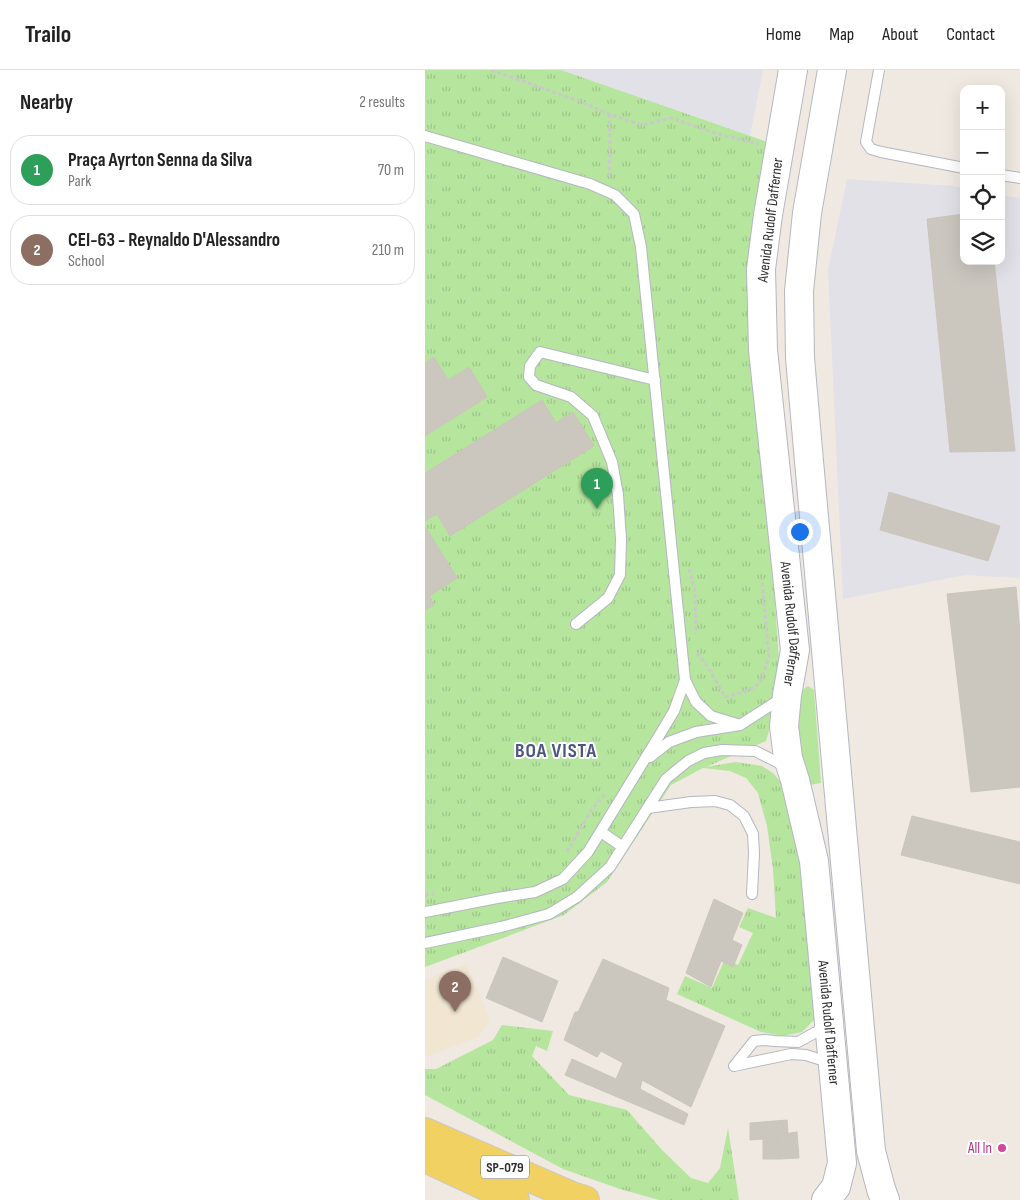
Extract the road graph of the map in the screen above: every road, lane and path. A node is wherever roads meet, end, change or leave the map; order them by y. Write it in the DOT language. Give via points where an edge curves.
graph roads {
  1 [pos="491,70"];
  2 [pos="793,70"];
  3 [pos="832,70"];
  4 [pos="879,70"];
  5 [pos="609,114"];
  6 [pos="425,136"];
  7 [pos="756,144"];
  8 [pos="960,167"];
  9 [pos="1005,176"];
  10 [pos="1020,178"];
  11 [pos="608,192"];
  12 [pos="655,380"];
  13 [pos="673,562"];
  14 [pos="576,624"];
  15 [pos="697,635"];
  16 [pos="697,653"];
  17 [pos="685,680"];
  18 [pos="829,688"];
  19 [pos="787,694"];
  20 [pos="725,697"];
  21 [pos="740,725"];
  22 [pos="643,762"];
  23 [pos="795,780"];
  24 [pos="610,787"];
  25 [pos="838,788"];
  26 [pos="648,808"];
  27 [pos="601,832"];
  28 [pos="623,847"];
  29 [pos="565,856"];
  30 [pos="434,894"];
  31 [pos="752,894"];
  32 [pos="425,895"];
  33 [pos="425,912"];
  34 [pos="425,942"];
  35 [pos="828,1015"];
  36 [pos="833,1063"];
  37 [pos="425,1132"];
  38 [pos="425,1158"];
  39 [pos="515,1200"];
  40 [pos="585,1200"];
  41 [pos="826,1200"];
  42 [pos="885,1200"];
  1 -- 5 [label="path"];
  2 -- 19 [label="main road, Avenida Rudolf Dafferner" via="761,269 763,350 795,650"];
  3 -- 18 [label="main road, Avenida Rudolf Dafferner" via="807,213 799,291 800,358"];
  4 -- 8 [label="lane" via="866,142 871,149"];
  5 -- 7 [label="path" via="642,125 671,118"];
  5 -- 11 [label="path"];
  6 -- 11 [label="lane"];
  9 -- 10 [label="lane"];
  11 -- 12 [label="lane" via="634,214 641,246"];
  12 -- 13 [label="lane"];
  12 -- 14 [label="lane" via="540,352 530,366 529,377 536,385 571,398 593,416 612,462 618,495 620,575 608,598"];
  13 -- 15 [label="path" via="688,564 695,591"];
  13 -- 17 [label="lane"];
  16 -- 20 [label="path"];
  17 -- 21 [label="lane" via="696,702 711,716"];
  17 -- 22 [label="lane" via="674,711"];
  18 -- 19 [label="main road" via="816,675 804,670 797,674"];
  18 -- 25 [label="main road, Avenida Rudolf Dafferner"];
  19 -- 21 [label="lane"];
  19 -- 23 [label="main road, Avenida Rudolf Dafferner" via="784,726"];
  21 -- 22 [label="lane" via="696,732 669,742"];
  22 -- 27 [label="lane"];
  23 -- 25 [label="main road" via="811,793"];
  23 -- 26 [label="lane" via="779,763 755,751 704,753 688,761 666,780"];
  23 -- 35 [label="main road, Avenida Rudolf Dafferner" via="814,861"];
  24 -- 29 [label="path" via="592,809"];
  25 -- 42 [label="main road, Avenida Rudolf Dafferner" via="871,1151"];
  26 -- 28 [label="lane"];
  26 -- 31 [label="lane" via="715,800 744,816 753,834"];
  27 -- 28 [label="lane"];
  27 -- 33 [label="lane" via="563,879 542,889"];
  28 -- 34 [label="lane" via="610,867 577,897 549,914"];
  30 -- 32 [label="path"];
  35 -- 36 [label="main road, Avenida Rudolf Dafferner"];
  35 -- 36 [label="lane" via="818,1031 799,1042 754,1041 734,1066 791,1054"];
  36 -- 41 [label="main road, Avenida Rudolf Dafferner" via="842,1164 836,1187"];
  37 -- 40 [label="main road, SP-079"];
  38 -- 39 [label="main road, SP-079"];
}
